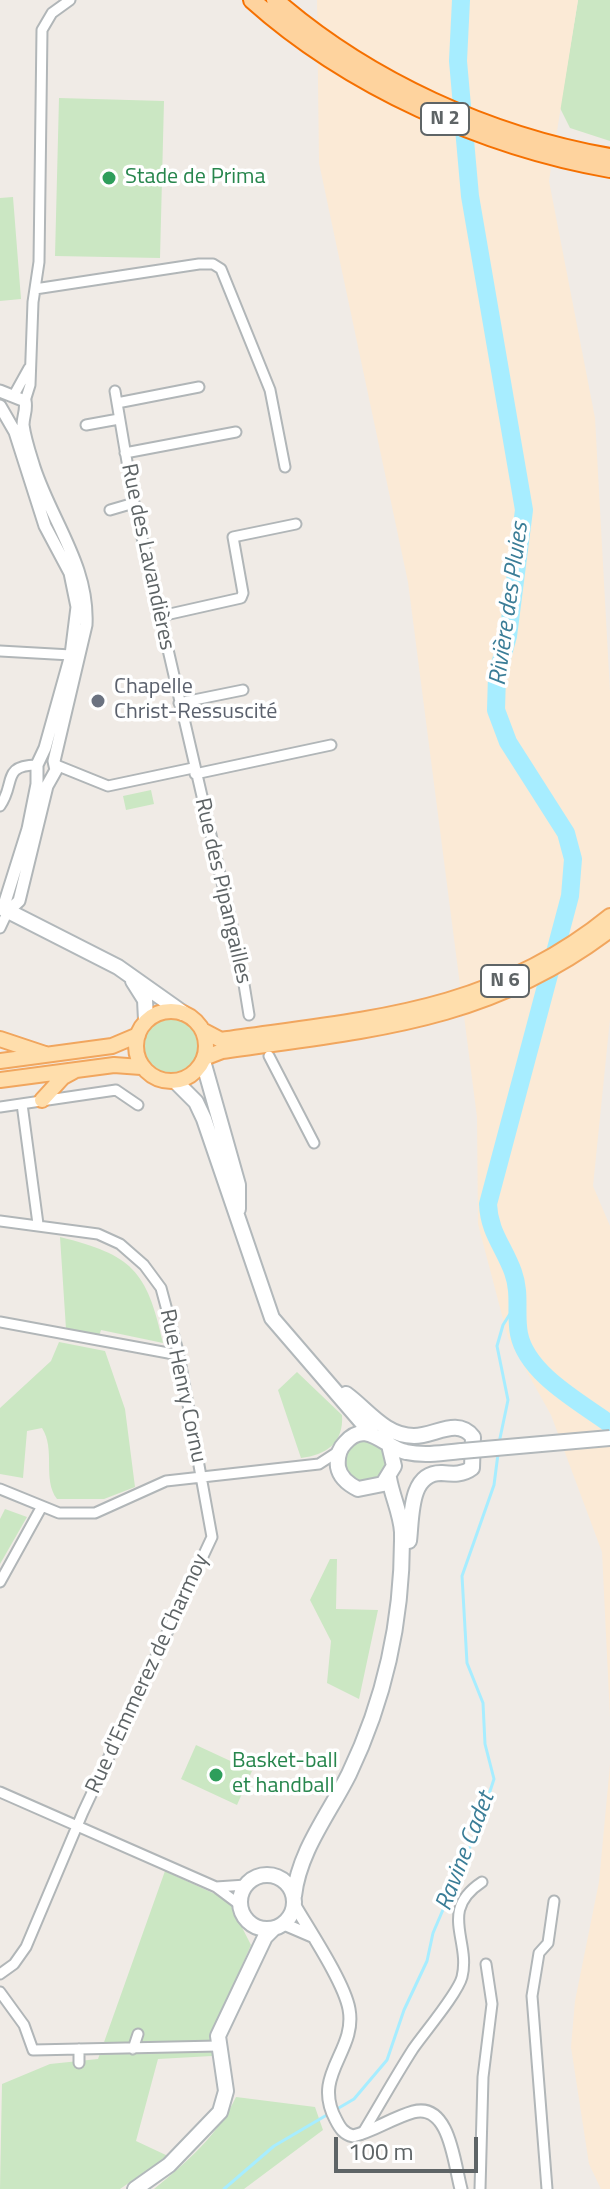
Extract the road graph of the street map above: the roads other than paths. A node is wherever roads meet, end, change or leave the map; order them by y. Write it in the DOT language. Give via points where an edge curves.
graph roads {
  1 [pos="70,0"];
  2 [pos="252,0"];
  3 [pos="275,0"];
  4 [pos="610,157"];
  5 [pos="610,169"];
  6 [pos="35,289"];
  7 [pos="199,387"];
  8 [pos="115,391"];
  9 [pos="12,396"];
  10 [pos="117,403"];
  11 [pos="0,407"];
  12 [pos="23,416"];
  13 [pos="9,419"];
  14 [pos="119,419"];
  15 [pos="86,425"];
  16 [pos="236,432"];
  17 [pos="125,453"];
  18 [pos="285,467"];
  19 [pos="134,503"];
  20 [pos="110,510"];
  21 [pos="296,524"];
  22 [pos="161,616"];
  23 [pos="0,651"];
  24 [pos="71,655"];
  25 [pos="243,690"];
  26 [pos="179,703"];
  27 [pos="331,745"];
  28 [pos="38,766"];
  29 [pos="54,769"];
  30 [pos="194,771"];
  31 [pos="0,806"];
  32 [pos="4,909"];
  33 [pos="610,916"];
  34 [pos="0,928"];
  35 [pos="610,930"];
  36 [pos="128,974"];
  37 [pos="183,1013"];
  38 [pos="248,1014"];
  39 [pos="146,1020"];
  40 [pos="386,1022"];
  41 [pos="202,1030"];
  42 [pos="138,1035"];
  43 [pos="0,1039"];
  44 [pos="49,1055"];
  45 [pos="269,1056"];
  46 [pos="203,1060"];
  47 [pos="0,1061"];
  48 [pos="141,1067"];
  49 [pos="78,1070"];
  50 [pos="0,1080"];
  51 [pos="175,1081"];
  52 [pos="42,1100"];
  53 [pos="22,1104"];
  54 [pos="138,1105"];
  55 [pos="0,1107"];
  56 [pos="314,1143"];
  57 [pos="238,1214"];
  58 [pos="0,1221"];
  59 [pos="38,1224"];
  60 [pos="0,1322"];
  61 [pos="179,1355"];
  62 [pos="333,1388"];
  63 [pos="343,1402"];
  64 [pos="372,1434"];
  65 [pos="610,1438"];
  66 [pos="344,1444"];
  67 [pos="389,1445"];
  68 [pos="429,1454"];
  69 [pos="332,1467"];
  70 [pos="201,1475"];
  71 [pos="391,1476"];
  72 [pos="376,1488"];
  73 [pos="0,1489"];
  74 [pos="392,1498"];
  75 [pos="41,1508"];
  76 [pos="0,1582"];
  77 [pos="397,1592"];
  78 [pos="0,1792"];
  79 [pos="78,1825"];
  80 [pos="305,1854"];
  81 [pos="271,1876"];
  82 [pos="482,1882"];
  83 [pos="246,1885"];
  84 [pos="216,1887"];
  85 [pos="294,1900"];
  86 [pos="554,1901"];
  87 [pos="240,1905"];
  88 [pos="251,1924"];
  89 [pos="278,1926"];
  90 [pos="312,1936"];
  91 [pos="486,1964"];
  92 [pos="254,1965"];
  93 [pos="0,1974"];
  94 [pos="0,1992"];
  95 [pos="138,2034"];
  96 [pos="218,2046"];
  97 [pos="79,2049"];
  98 [pos="133,2049"];
  99 [pos="79,2063"];
  100 [pos="362,2134"];
  101 [pos="135,2189"];
  102 [pos="461,2189"];
  103 [pos="480,2189"];
  104 [pos="547,2189"];
  1 -- 6 [label="street" via="52,13 42,30"];
  2 -- 5 [label="highway, N 2" via="294,34 411,104 525,150"];
  3 -- 4 [label="highway, N 2" via="375,71 439,102 529,138"];
  6 -- 9 [label="street" via="29,368"];
  6 -- 18 [label="street" via="199,264 221,269 270,390"];
  7 -- 10 [label="street"];
  8 -- 10 [label="street, Rue des Lavandières"];
  9 -- 11 [label="street"];
  9 -- 12 [label="street"];
  10 -- 14 [label="street, Rue des Lavandières"];
  11 -- 13 [label="street"];
  12 -- 13 [label="street"];
  12 -- 29 [label="street" via="34,468 54,522 80,569 87,604"];
  13 -- 24 [label="street" via="45,526 75,587"];
  14 -- 15 [label="street"];
  14 -- 17 [label="street, Rue des Lavandières"];
  16 -- 17 [label="street"];
  17 -- 19 [label="street, Rue des Lavandières"];
  19 -- 20 [label="street"];
  19 -- 22 [label="street, Rue des Lavandières"];
  21 -- 22 [label="street" via="233,537 243,593 236,601"];
  22 -- 26 [label="street, Rue des Lavandières"];
  23 -- 24 [label="street"];
  24 -- 28 [label="street"];
  25 -- 26 [label="street"];
  26 -- 30 [label="street, Rue des Lavandières"];
  27 -- 30 [label="street"];
  28 -- 29 [label="street"];
  28 -- 29 [label="street"];
  28 -- 31 [label="street" via="16,768"];
  28 -- 32 [label="street" via="25,840"];
  29 -- 30 [label="street" via="108,786"];
  29 -- 32 [label="street" via="19,901"];
  30 -- 38 [label="street, Rue des Pipangailles"];
  32 -- 34 [label="street"];
  32 -- 36 [label="main road"];
  33 -- 40 [label="main road, N 6" via="534,968"];
  35 -- 40 [label="main road, N 6" via="577,955 499,997"];
  36 -- 37 [label="main road"];
  36 -- 39 [label="main road" via="145,1000"];
  37 -- 39 [label="main road" via="157,1013"];
  37 -- 41 [label="main road, N 6"];
  39 -- 42 [label="main road"];
  40 -- 41 [label="main road, N 6" via="221,1040"];
  40 -- 46 [label="main road, N 6" via="222,1051"];
  41 -- 46 [label="main road"];
  42 -- 44 [label="main road" via="112,1046"];
  42 -- 48 [label="main road"];
  43 -- 44 [label="main road"];
  44 -- 47 [label="main road"];
  45 -- 56 [label="street"];
  46 -- 51 [label="main road, N 6" via="188,1077"];
  46 -- 57 [label="main road" via="238,1185"];
  48 -- 49 [label="main road"];
  48 -- 51 [label="main road" via="159,1079"];
  49 -- 50 [label="main road"];
  49 -- 52 [label="main road" via="63,1077"];
  51 -- 57 [label="main road" via="196,1102"];
  52 -- 53 [label="street"];
  52 -- 54 [label="street" via="116,1090"];
  53 -- 55 [label="street"];
  53 -- 59 [label="street"];
  57 -- 62 [label="main road" via="272,1318"];
  58 -- 59 [label="street, Rue Henry Cornu"];
  59 -- 61 [label="street, Rue Henry Cornu" via="98,1234 120,1244 144,1265 161,1288"];
  60 -- 61 [label="street"];
  61 -- 70 [label="street, Rue Henry Cornu"];
  62 -- 63 [label="main road"];
  62 -- 77 [label="main road" via="395,1432 418,1436 461,1428 475,1443 472,1468 461,1474 428,1475 416,1489"];
  63 -- 64 [label="main road"];
  63 -- 66 [label="main road" via="350,1418"];
  64 -- 66 [label="main road"];
  64 -- 67 [label="main road"];
  65 -- 68 [label="main road, bridge"];
  66 -- 69 [label="main road"];
  67 -- 68 [label="main road"];
  67 -- 71 [label="main road" via="395,1459"];
  68 -- 71 [label="main road"];
  69 -- 70 [label="street"];
  69 -- 72 [label="main road" via="358,1489"];
  70 -- 75 [label="street" via="166,1481 95,1513"];
  70 -- 79 [label="street, Rue d'Emmerez de Charmoy" via="212,1537"];
  71 -- 72 [label="main road"];
  71 -- 74 [label="main road"];
  72 -- 74 [label="main road"];
  73 -- 75 [label="street"];
  74 -- 77 [label="main road" via="402,1529"];
  75 -- 76 [label="street"];
  77 -- 80 [label="main road" via="389,1659 373,1721"];
  78 -- 79 [label="street"];
  79 -- 84 [label="street"];
  79 -- 93 [label="street, Rue d'Emmerez de Charmoy" via="26,1947"];
  80 -- 81 [label="main road"];
  80 -- 85 [label="main road"];
  81 -- 83 [label="main road"];
  81 -- 85 [label="main road" via="281,1879"];
  82 -- 100 [label="street" via="467,1893 458,1914 460,1985"];
  83 -- 84 [label="street"];
  83 -- 87 [label="main road"];
  84 -- 87 [label="street"];
  85 -- 89 [label="main road"];
  85 -- 90 [label="street"];
  86 -- 104 [label="street" via="532,1996"];
  87 -- 88 [label="main road"];
  88 -- 89 [label="main road"];
  88 -- 92 [label="main road"];
  89 -- 90 [label="street"];
  89 -- 92 [label="main road" via="265,1937"];
  90 -- 100 [label="street" via="348,2002 351,2022 329,2080 328,2105 346,2134"];
  91 -- 103 [label="street" via="492,2004 483,2077"];
  92 -- 96 [label="main road" via="222,2025"];
  94 -- 97 [label="street" via="24,2025 33,2050"];
  95 -- 98 [label="street"];
  96 -- 98 [label="street" via="191,2052"];
  96 -- 101 [label="main road" via="226,2091 220,2112 169,2165"];
  97 -- 98 [label="street"];
  97 -- 99 [label="street"];
  100 -- 102 [label="street" via="413,2112 431,2112 442,2121"];
}
